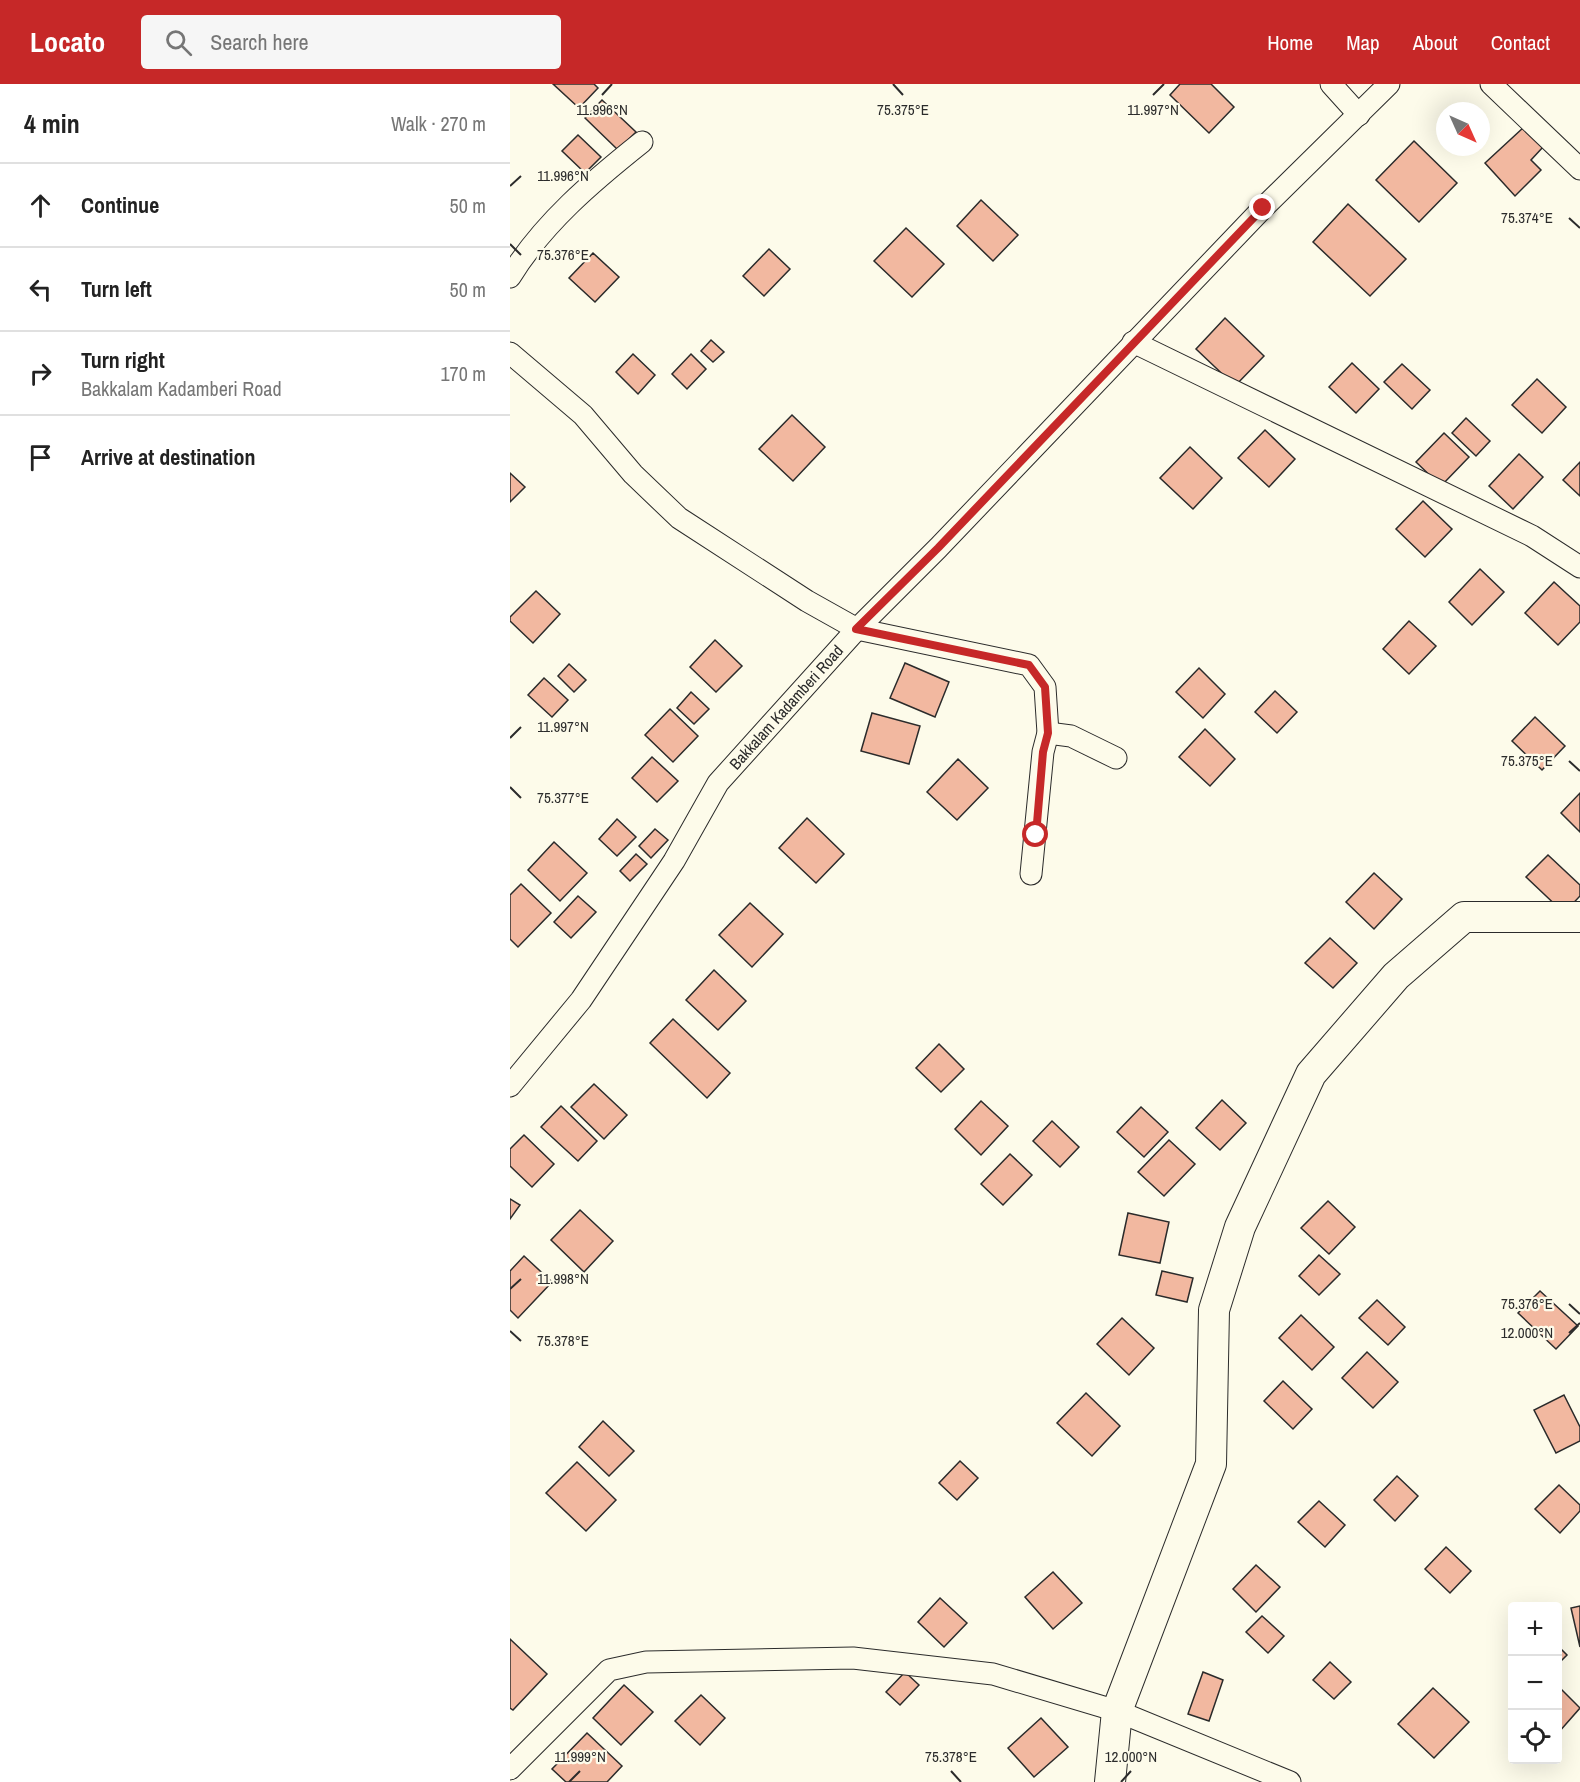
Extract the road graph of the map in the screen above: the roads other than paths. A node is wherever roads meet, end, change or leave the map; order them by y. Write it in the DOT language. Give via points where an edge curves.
graph roads {
  1 [pos="1331,84"];
  2 [pos="1389,84"];
  3 [pos="1491,84"];
  4 [pos="1359,116"];
  5 [pos="642,142"];
  6 [pos="1580,169"];
  7 [pos="510,277"];
  8 [pos="1133,342"];
  9 [pos="510,353"];
  10 [pos="1580,567"];
  11 [pos="856,629"];
  12 [pos="1048,733"];
  13 [pos="1116,758"];
  14 [pos="1031,874"];
  15 [pos="1580,917"];
  16 [pos="510,1086"];
  17 [pos="1117,1711"];
  18 [pos="510,1769"];
  19 [pos="1110,1782"];
  20 [pos="1290,1782"];
  1 -- 4 [label="street"];
  2 -- 4 [label="street, Bakkalam Kadamberi Road"];
  3 -- 6 [label="street"];
  4 -- 8 [label="street, Bakkalam Kadamberi Road"];
  5 -- 7 [label="street" via="538,235"];
  8 -- 10 [label="street" via="1532,536"];
  8 -- 11 [label="street, Bakkalam Kadamberi Road"];
  9 -- 11 [label="street" via="583,415 633,474 679,518 807,602"];
  11 -- 12 [label="street" via="1029,665 1045,687"];
  11 -- 16 [label="street, Bakkalam Kadamberi Road" via="718,783 674,861 581,1000"];
  12 -- 13 [label="street" via="1071,736"];
  12 -- 14 [label="street"];
  15 -- 17 [label="street" via="1464,917 1396,976 1311,1074 1240,1227 1214,1310 1211,1464"];
  17 -- 18 [label="street" via="993,1674 853,1658 646,1662 609,1670"];
  17 -- 19 [label="street"];
  17 -- 20 [label="street"];
}
